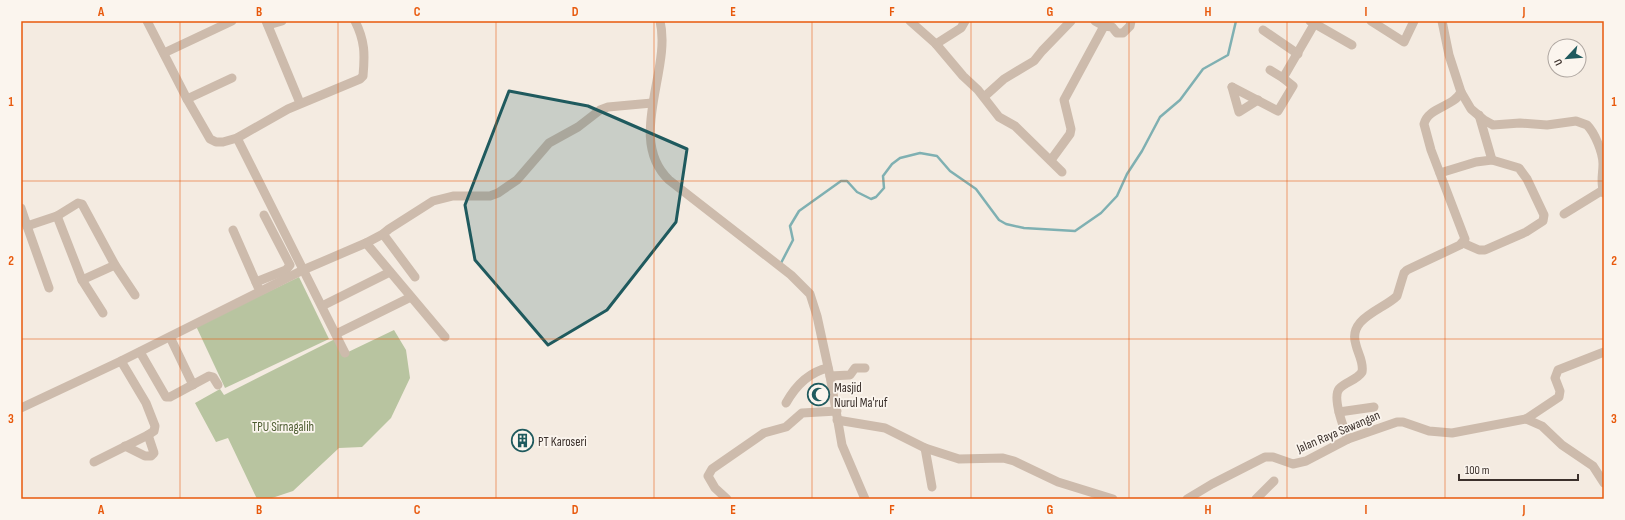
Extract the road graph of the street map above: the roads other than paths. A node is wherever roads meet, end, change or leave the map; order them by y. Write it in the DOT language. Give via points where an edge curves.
graph roads {
  1 [pos="147,21"];
  2 [pos="232,21"];
  3 [pos="282,21"];
  4 [pos="355,21"];
  5 [pos="660,21"];
  6 [pos="910,21"];
  7 [pos="965,21"];
  8 [pos="1071,21"];
  9 [pos="1095,21"];
  10 [pos="1131,21"];
  11 [pos="1371,21"];
  12 [pos="1414,21"];
  13 [pos="1442,21"];
  14 [pos="1314,22"];
  15 [pos="267,23"];
  16 [pos="1104,26"];
  17 [pos="1263,30"];
  18 [pos="936,44"];
  19 [pos="1352,45"];
  20 [pos="164,53"];
  21 [pos="1298,54"];
  22 [pos="1270,70"];
  23 [pos="232,78"];
  24 [pos="1283,78"];
  25 [pos="1461,92"];
  26 [pos="984,97"];
  27 [pos="187,99"];
  28 [pos="1258,100"];
  29 [pos="300,103"];
  30 [pos="652,103"];
  31 [pos="1479,116"];
  32 [pos="237,138"];
  33 [pos="1051,160"];
  34 [pos="1492,160"];
  35 [pos="1062,172"];
  36 [pos="1440,173"];
  37 [pos="1603,191"];
  38 [pos="21,208"];
  39 [pos="1564,214"];
  40 [pos="264,215"];
  41 [pos="57,216"];
  42 [pos="24,221"];
  43 [pos="233,230"];
  44 [pos="383,234"];
  45 [pos="366,243"];
  46 [pos="1463,243"];
  47 [pos="115,265"];
  48 [pos="303,270"];
  49 [pos="390,272"];
  50 [pos="415,277"];
  51 [pos="82,280"];
  52 [pos="256,282"];
  53 [pos="49,288"];
  54 [pos="260,292"];
  55 [pos="135,295"];
  56 [pos="411,297"];
  57 [pos="322,306"];
  58 [pos="103,313"];
  59 [pos="336,334"];
  60 [pos="170,337"];
  61 [pos="445,337"];
  62 [pos="140,352"];
  63 [pos="1604,352"];
  64 [pos="345,354"];
  65 [pos="121,361"];
  66 [pos="865,368"];
  67 [pos="829,372"];
  68 [pos="193,384"];
  69 [pos="218,385"];
  70 [pos="786,403"];
  71 [pos="1374,407"];
  72 [pos="21,408"];
  73 [pos="1339,412"];
  74 [pos="837,416"];
  75 [pos="1526,419"];
  76 [pos="148,435"];
  77 [pos="1348,439"];
  78 [pos="125,446"];
  79 [pos="925,448"];
  80 [pos="94,462"];
  81 [pos="1274,481"];
  82 [pos="1604,483"];
  83 [pos="932,487"];
  84 [pos="1192,498"];
  85 [pos="728,499"];
  86 [pos="865,499"];
  87 [pos="1113,499"];
  88 [pos="1256,499"];
  1 -- 20 [label="street"];
  2 -- 20 [label="street"];
  3 -- 15 [label="street"];
  4 -- 29 [label="street" via="363,39 363,76"];
  5 -- 30 [label="street" via="662,52"];
  6 -- 18 [label="street"];
  7 -- 18 [label="street" via="961,28"];
  8 -- 26 [label="street" via="1037,59 1004,79"];
  9 -- 16 [label="street"];
  10 -- 16 [label="street" via="1123,33 1117,33 1112,27"];
  11 -- 12 [label="street" via="1404,42"];
  13 -- 25 [label="street" via="1449,55"];
  14 -- 19 [label="street"];
  14 -- 21 [label="street"];
  15 -- 29 [label="street"];
  16 -- 33 [label="street" via="1065,96 1070,134"];
  17 -- 21 [label="street"];
  18 -- 26 [label="street"];
  20 -- 27 [label="street"];
  21 -- 24 [label="street"];
  22 -- 24 [label="street"];
  23 -- 27 [label="street"];
  24 -- 28 [label="street" via="1293,86 1278,111"];
  25 -- 31 [label="street" via="1467,104"];
  25 -- 36 [label="street" via="1425,120 1427,138"];
  26 -- 33 [label="street" via="999,117 1015,126"];
  27 -- 32 [label="street" via="213,141 223,142"];
  29 -- 32 [label="street"];
  30 -- 44 [label="street" via="600,110 578,127 549,143 516,180 498,193 490,196 453,196 434,201"];
  30 -- 67 [label="street" via="651,141 659,169 694,201 802,284 814,303"];
  31 -- 34 [label="street"];
  31 -- 37 [label="street" via="1493,125 1502,126 1520,123 1547,125 1576,121 1587,125 1603,162"];
  32 -- 48 [label="street"];
  33 -- 35 [label="street"];
  34 -- 36 [label="street"];
  34 -- 46 [label="street" via="1520,168 1544,215 1543,221 1526,232 1485,250"];
  36 -- 46 [label="street" via="1464,233"];
  37 -- 39 [label="street"];
  38 -- 42 [label="street"];
  40 -- 52 [label="street" via="290,265 286,270"];
  41 -- 42 [label="street"];
  41 -- 47 [label="street" via="78,203 82,204"];
  41 -- 51 [label="street"];
  42 -- 53 [label="street"];
  43 -- 52 [label="street"];
  44 -- 45 [label="street"];
  44 -- 50 [label="street"];
  45 -- 48 [label="street"];
  45 -- 49 [label="street"];
  46 -- 73 [label="street" via="1407,270 1397,296 1360,323 1354,337 1363,369 1360,375 1339,389"];
  47 -- 51 [label="street"];
  47 -- 55 [label="street"];
  48 -- 54 [label="street"];
  48 -- 57 [label="street"];
  49 -- 56 [label="street"];
  49 -- 57 [label="street"];
  51 -- 58 [label="street"];
  52 -- 54 [label="street"];
  54 -- 60 [label="street"];
  56 -- 59 [label="street"];
  56 -- 61 [label="street"];
  57 -- 59 [label="street"];
  59 -- 64 [label="street"];
  60 -- 62 [label="street"];
  60 -- 68 [label="street"];
  62 -- 65 [label="street"];
  62 -- 68 [label="street" via="166,397"];
  63 -- 75 [label="street" via="1558,370 1555,378 1560,391 1559,397"];
  65 -- 72 [label="street"];
  65 -- 76 [label="street" via="154,420 156,426"];
  66 -- 67 [label="street" via="855,368 852,375"];
  67 -- 70 [label="street" via="813,373 799,385"];
  67 -- 74 [label="street"];
  68 -- 69 [label="street" via="210,376"];
  71 -- 73 [label="street"];
  73 -- 77 [label="street"];
  74 -- 79 [label="street" via="885,428"];
  74 -- 85 [label="street" via="802,413 786,427 764,433 712,469 708,476"];
  74 -- 86 [label="street" via="842,445"];
  75 -- 77 [label="street, Jalan Raya Sawangan" via="1452,433 1429,431 1397,422"];
  75 -- 82 [label="street" via="1542,426 1562,445 1593,466"];
  76 -- 78 [label="street"];
  76 -- 78 [label="street" via="154,453 151,456 145,456"];
  77 -- 84 [label="street, Jalan Raya Sawangan" via="1306,461 1293,464 1270,456 1254,461"];
  78 -- 80 [label="street"];
  79 -- 83 [label="street"];
  79 -- 87 [label="street" via="959,458 1009,460 1058,482"];
  81 -- 88 [label="street"];
}
